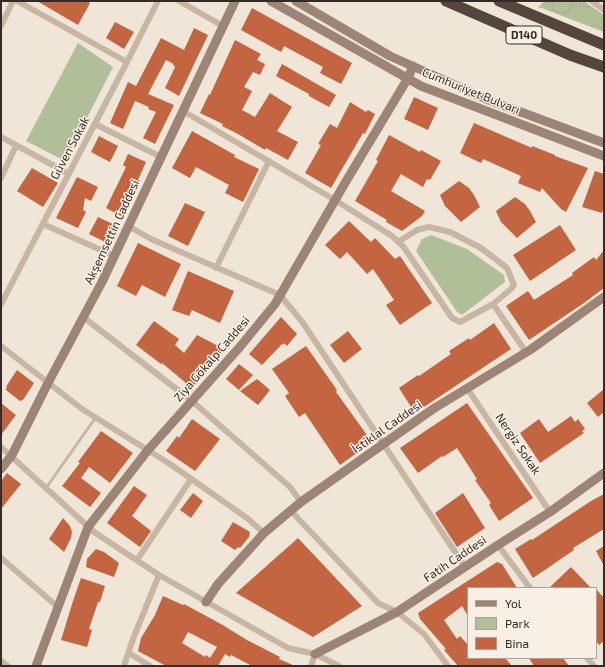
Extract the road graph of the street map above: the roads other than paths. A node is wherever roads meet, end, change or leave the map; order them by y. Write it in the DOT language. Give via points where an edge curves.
graph roads {
  1 [pos="13,1"];
  2 [pos="17,1"];
  3 [pos="158,1"];
  4 [pos="178,1"];
  5 [pos="235,1"];
  6 [pos="271,1"];
  7 [pos="296,1"];
  8 [pos="446,1"];
  9 [pos="499,1"];
  10 [pos="592,1"];
  11 [pos="604,10"];
  12 [pos="1,26"];
  13 [pos="223,26"];
  14 [pos="604,45"];
  15 [pos="127,62"];
  16 [pos="413,66"];
  17 [pos="604,67"];
  18 [pos="408,78"];
  19 [pos="182,111"];
  20 [pos="95,124"];
  21 [pos="1,137"];
  22 [pos="604,143"];
  23 [pos="16,146"];
  24 [pos="161,156"];
  25 [pos="604,156"];
  26 [pos="269,161"];
  27 [pos="69,174"];
  28 [pos="1,178"];
  29 [pos="335,200"];
  30 [pos="43,224"];
  31 [pos="128,226"];
  32 [pos="398,242"];
  33 [pos="114,256"];
  34 [pos="216,268"];
  35 [pos="280,294"];
  36 [pos="604,297"];
  37 [pos="1,304"];
  38 [pos="493,304"];
  39 [pos="83,317"];
  40 [pos="1,346"];
  41 [pos="526,352"];
  42 [pos="48,383"];
  43 [pos="467,388"];
  44 [pos="192,401"];
  45 [pos="96,417"];
  46 [pos="384,445"];
  47 [pos="1,446"];
  48 [pos="148,450"];
  49 [pos="12,455"];
  50 [pos="1,469"];
  51 [pos="604,474"];
  52 [pos="192,479"];
  53 [pos="46,488"];
  54 [pos="301,502"];
  55 [pos="290,511"];
  56 [pos="550,512"];
  57 [pos="88,527"];
  58 [pos="264,533"];
  59 [pos="498,545"];
  60 [pos="1,558"];
  61 [pos="137,560"];
  62 [pos="465,567"];
  63 [pos="159,575"];
  64 [pos="529,587"];
  65 [pos="206,602"];
  66 [pos="58,607"];
  67 [pos="397,612"];
  68 [pos="128,653"];
  69 [pos="315,654"];
  70 [pos="1,661"];
  71 [pos="8,666"];
  72 [pos="36,666"];
  73 [pos="124,666"];
  74 [pos="150,666"];
  75 [pos="311,666"];
  76 [pos="339,666"];
  77 [pos="448,666"];
  1 -- 12 [label="street"];
  2 -- 15 [label="street"];
  3 -- 15 [label="street, Güven Sokak"];
  4 -- 13 [label="street"];
  5 -- 13 [label="street, Akşemsettin Caddesi"];
  6 -- 18 [label="street, Cumhuriyet Bulvarı"];
  7 -- 16 [label="street, Cumhuriyet Bulvarı" via="390,56"];
  8 -- 17 [label="highway, D140" via="570,55"];
  9 -- 14 [label="highway, D140"];
  10 -- 11 [label="street"];
  13 -- 19 [label="street, Akşemsettin Caddesi"];
  15 -- 20 [label="street, Güven Sokak"];
  16 -- 18 [label="street, Ziya Gökalp Caddesi"];
  16 -- 22 [label="street, Cumhuriyet Bulvarı" via="486,99"];
  18 -- 25 [label="street, Cumhuriyet Bulvarı" via="421,86"];
  18 -- 29 [label="street, Ziya Gökalp Caddesi"];
  19 -- 24 [label="street, Akşemsettin Caddesi"];
  19 -- 26 [label="street"];
  20 -- 24 [label="street"];
  20 -- 27 [label="street, Güven Sokak"];
  21 -- 23 [label="street"];
  23 -- 27 [label="street"];
  23 -- 28 [label="street"];
  24 -- 31 [label="street, Akşemsettin Caddesi"];
  26 -- 29 [label="street"];
  26 -- 34 [label="street"];
  27 -- 30 [label="street, Güven Sokak"];
  29 -- 32 [label="street"];
  29 -- 35 [label="street, Ziya Gökalp Caddesi"];
  30 -- 33 [label="street"];
  30 -- 37 [label="street, Güven Sokak"];
  31 -- 33 [label="street, Akşemsettin Caddesi"];
  31 -- 34 [label="street" via="151,240"];
  32 -- 38 [label="street" via="452,318 460,322"];
  32 -- 38 [label="street" via="417,230 429,227 450,232 481,248 507,268 514,285"];
  33 -- 39 [label="street, Akşemsettin Caddesi"];
  34 -- 35 [label="street"];
  35 -- 44 [label="street, Ziya Gökalp Caddesi" via="244,342"];
  35 -- 46 [label="street" via="303,323"];
  36 -- 41 [label="street, İstiklal Caddesi"];
  38 -- 41 [label="street"];
  39 -- 42 [label="street, Akşemsettin Caddesi"];
  39 -- 44 [label="street"];
  40 -- 42 [label="street"];
  41 -- 43 [label="street, İstiklal Caddesi"];
  42 -- 45 [label="street"];
  42 -- 49 [label="street, Akşemsettin Caddesi"];
  43 -- 46 [label="street, İstiklal Caddesi"];
  43 -- 56 [label="street, Nergiz Sokak"];
  44 -- 48 [label="street, Ziya Gökalp Caddesi"];
  44 -- 54 [label="street" via="290,487"];
  45 -- 48 [label="street"];
  45 -- 53 [label="lane"];
  46 -- 54 [label="street, İstiklal Caddesi"];
  46 -- 62 [label="street"];
  47 -- 49 [label="street"];
  48 -- 52 [label="street"];
  48 -- 57 [label="street, Ziya Gökalp Caddesi"];
  49 -- 50 [label="street, Akşemsettin Caddesi"];
  49 -- 53 [label="street"];
  51 -- 56 [label="street, Fatih Caddesi"];
  52 -- 58 [label="street"];
  52 -- 61 [label="street"];
  53 -- 57 [label="street"];
  54 -- 55 [label="street, İstiklal Caddesi"];
  55 -- 58 [label="street, İstiklal Caddesi"];
  55 -- 67 [label="street" via="378,603"];
  56 -- 59 [label="street, Fatih Caddesi"];
  57 -- 61 [label="street"];
  57 -- 66 [label="street, Ziya Gökalp Caddesi"];
  58 -- 65 [label="street, İstiklal Caddesi" via="218,584"];
  59 -- 62 [label="street, Fatih Caddesi"];
  59 -- 64 [label="street"];
  60 -- 66 [label="street"];
  61 -- 63 [label="street"];
  62 -- 67 [label="street, Fatih Caddesi"];
  63 -- 65 [label="street"];
  63 -- 68 [label="street"];
  65 -- 69 [label="street" via="288,648"];
  66 -- 72 [label="street, Ziya Gökalp Caddesi"];
  67 -- 69 [label="street, Fatih Caddesi"];
  67 -- 77 [label="street" via="424,634"];
  68 -- 73 [label="street"];
  68 -- 74 [label="street"];
  69 -- 75 [label="street"];
  69 -- 76 [label="street"];
  70 -- 71 [label="street"];
}
